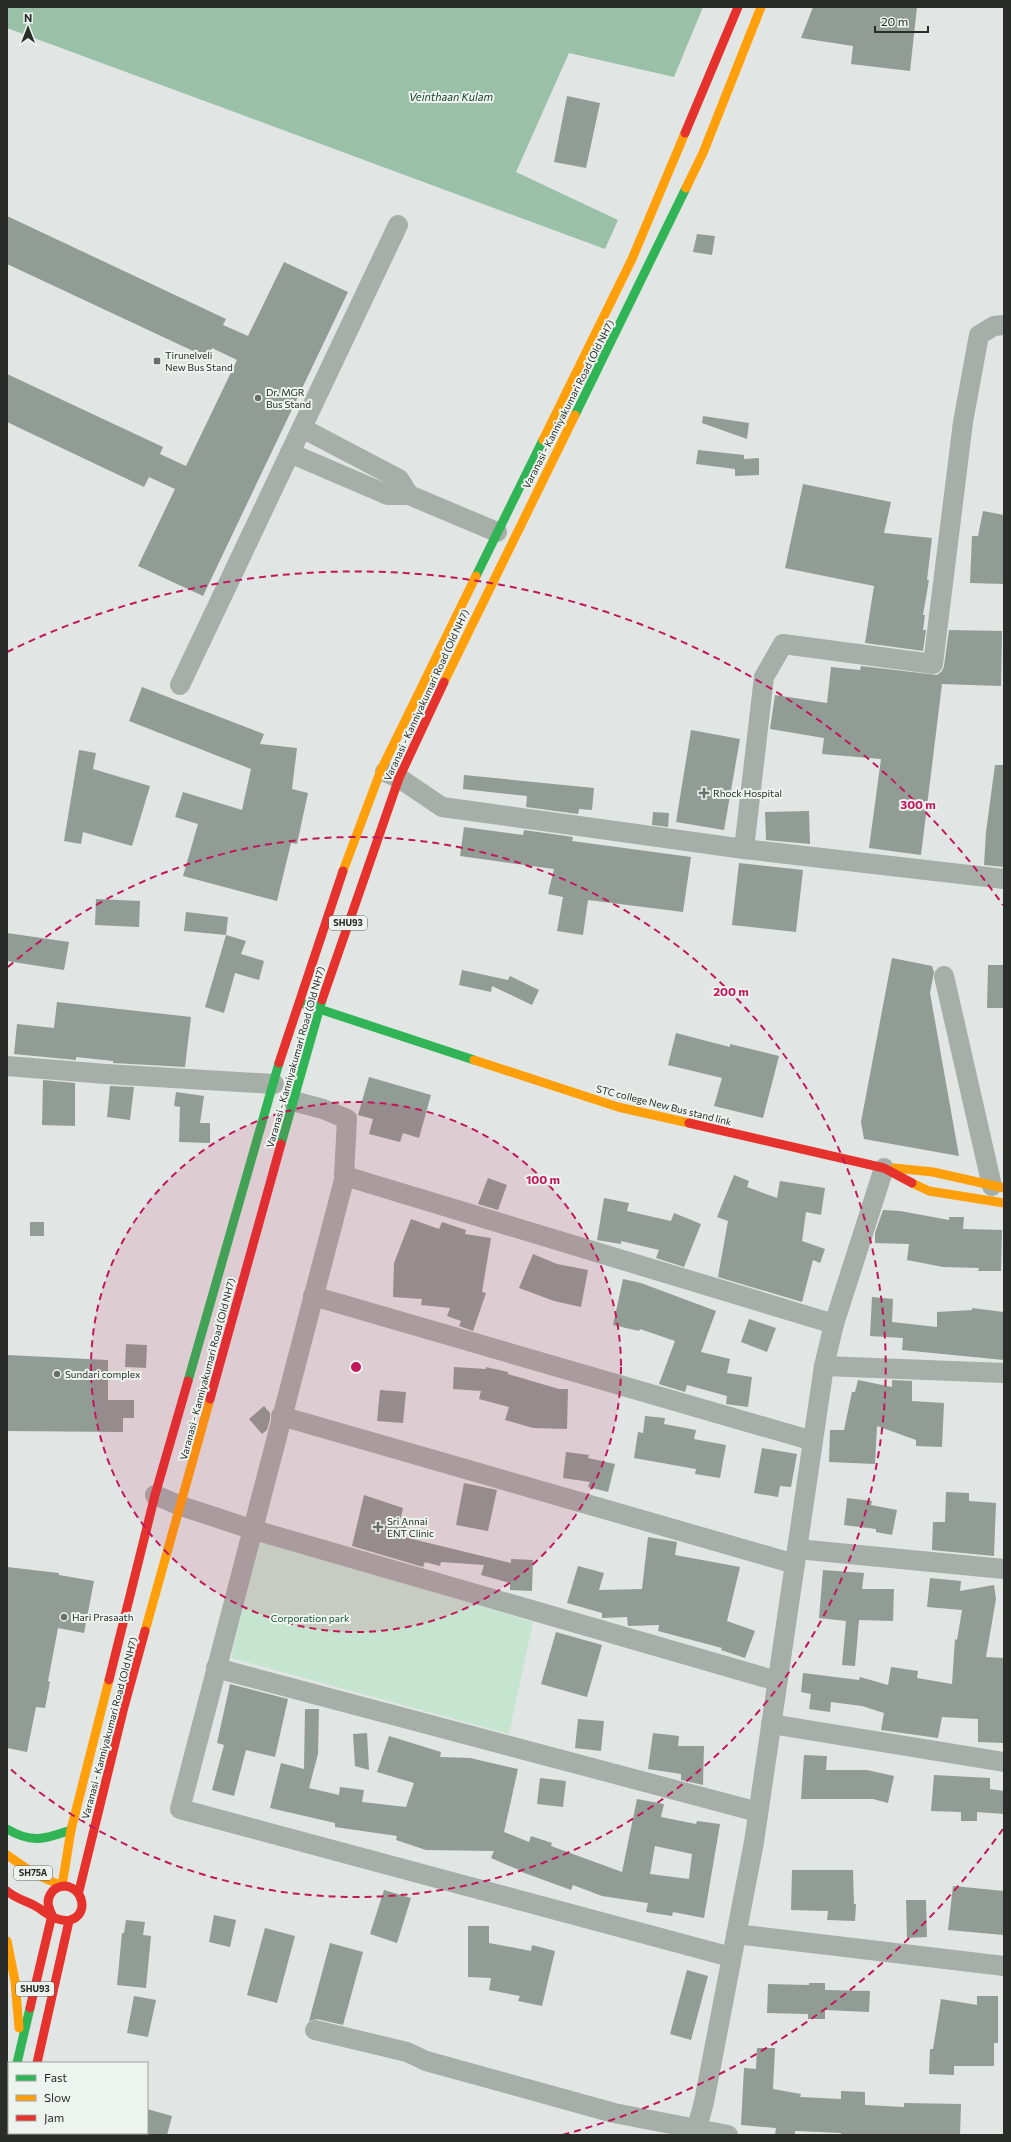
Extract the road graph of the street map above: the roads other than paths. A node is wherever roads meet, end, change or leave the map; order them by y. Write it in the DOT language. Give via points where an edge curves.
graph roads {
  1 [pos="738,7"];
  2 [pos="761,7"];
  3 [pos="398,225"];
  4 [pos="1004,325"];
  5 [pos="302,428"];
  6 [pos="290,453"];
  7 [pos="409,495"];
  8 [pos="497,532"];
  9 [pos="180,685"];
  10 [pos="390,774"];
  11 [pos="744,850"];
  12 [pos="1004,879"];
  13 [pos="944,976"];
  14 [pos="299,1002"];
  15 [pos="318,1010"];
  16 [pos="7,1066"];
  17 [pos="274,1084"];
  18 [pos="293,1101"];
  19 [pos="884,1168"];
  20 [pos="344,1176"];
  21 [pos="998,1187"];
  22 [pos="1004,1203"];
  23 [pos="313,1296"];
  24 [pos="834,1324"];
  25 [pos="824,1366"];
  26 [pos="1004,1373"];
  27 [pos="281,1416"];
  28 [pos="813,1441"];
  29 [pos="155,1495"];
  30 [pos="181,1506"];
  31 [pos="251,1529"];
  32 [pos="796,1556"];
  33 [pos="1004,1569"];
  34 [pos="216,1668"];
  35 [pos="777,1681"];
  36 [pos="771,1724"];
  37 [pos="1004,1762"];
  38 [pos="758,1812"];
  39 [pos="7,1829"];
  40 [pos="71,1830"];
  41 [pos="7,1855"];
  42 [pos="62,1886"];
  43 [pos="7,1891"];
  44 [pos="79,1891"];
  45 [pos="52,1915"];
  46 [pos="70,1921"];
  47 [pos="736,1934"];
  48 [pos="7,1941"];
  49 [pos="731,1957"];
  50 [pos="1004,1966"];
  51 [pos="13,2017"];
  52 [pos="315,2030"];
  53 [pos="21,2047"];
  54 [pos="17,2062"];
  55 [pos="37,2062"];
  56 [pos="696,2132"];
  57 [pos="728,2135"];
  1 -- 8 [label="main road, Varanasi - Kanniyakumari Road (Old NH7) / SHU93" via="632,259"];
  2 -- 10 [label="main road, Varanasi - Kanniyakumari Road (Old NH7) / SHU93" via="703,153 457,654"];
  3 -- 5 [label="street"];
  4 -- 11 [label="street" via="994,326 979,335 963,422 933,664 783,644 764,677"];
  5 -- 6 [label="street"];
  5 -- 7 [label="street" via="400,479"];
  6 -- 7 [label="street" via="388,495"];
  6 -- 9 [label="street"];
  7 -- 8 [label="street"];
  8 -- 10 [label="main road, Varanasi - Kanniyakumari Road (Old NH7) / SHU93"];
  10 -- 11 [label="street" via="442,807"];
  10 -- 14 [label="main road, Varanasi - Kanniyakumari Road (Old NH7) / SHU93" via="331,902"];
  10 -- 15 [label="main road, Varanasi - Kanniyakumari Road (Old NH7) / SHU93"];
  11 -- 12 [label="street"];
  13 -- 21 [label="street"];
  14 -- 15 [label="main road, STC college New Bus stand link"];
  14 -- 17 [label="main road, Varanasi - Kanniyakumari Road (Old NH7) / SHU93"];
  15 -- 18 [label="main road, Varanasi - Kanniyakumari Road (Old NH7) / SHU93"];
  15 -- 19 [label="main road, STC college New Bus stand link" via="618,1107"];
  16 -- 17 [label="street"];
  17 -- 29 [label="main road, Varanasi - Kanniyakumari Road (Old NH7) / SHU93"];
  18 -- 20 [label="street" via="347,1119"];
  18 -- 30 [label="main road, Varanasi - Kanniyakumari Road (Old NH7) / SHU93"];
  19 -- 21 [label="main road" via="933,1172"];
  19 -- 22 [label="main road, STC college New Bus stand link" via="929,1191"];
  19 -- 24 [label="street"];
  20 -- 23 [label="street"];
  20 -- 24 [label="street"];
  23 -- 27 [label="street"];
  23 -- 28 [label="street"];
  24 -- 25 [label="street"];
  25 -- 26 [label="street"];
  25 -- 28 [label="street"];
  27 -- 31 [label="street"];
  27 -- 32 [label="street"];
  28 -- 32 [label="street"];
  29 -- 30 [label="street"];
  29 -- 40 [label="main road, Varanasi - Kanniyakumari Road (Old NH7) / SHU93"];
  30 -- 31 [label="street"];
  30 -- 44 [label="main road, Varanasi - Kanniyakumari Road (Old NH7) / SHU93" via="124,1707"];
  31 -- 34 [label="street"];
  31 -- 35 [label="street"];
  32 -- 33 [label="street"];
  32 -- 35 [label="street"];
  34 -- 38 [label="street"];
  34 -- 49 [label="street" via="180,1809"];
  35 -- 36 [label="street"];
  36 -- 37 [label="street"];
  36 -- 38 [label="street"];
  38 -- 47 [label="street"];
  39 -- 40 [label="main road" via="16,1835 40,1841"];
  40 -- 42 [label="main road, Varanasi - Kanniyakumari Road (Old NH7) / SHU93"];
  41 -- 42 [label="main road, SH75A" via="33,1873"];
  42 -- 44 [label="main road" via="70,1886"];
  42 -- 45 [label="main road, SHU93" via="55,1888 49,1896 48,1907"];
  43 -- 45 [label="main road, SH75A"];
  44 -- 46 [label="main road, Varanasi - Kanniyakumari Road (Old NH7) / SHU93" via="83,1898 83,1909"];
  45 -- 46 [label="main road" via="60,1920"];
  45 -- 53 [label="main road, SHU93"];
  46 -- 55 [label="main road, Varanasi - Kanniyakumari Road (Old NH7) / SHU93"];
  47 -- 49 [label="street"];
  47 -- 50 [label="street"];
  48 -- 51 [label="main road" via="15,1981"];
  49 -- 56 [label="street"];
  51 -- 53 [label="main road"];
  52 -- 56 [label="street" via="407,2052 426,2061 614,2113"];
  53 -- 54 [label="main road, SHU93"];
  56 -- 57 [label="street"];
}
